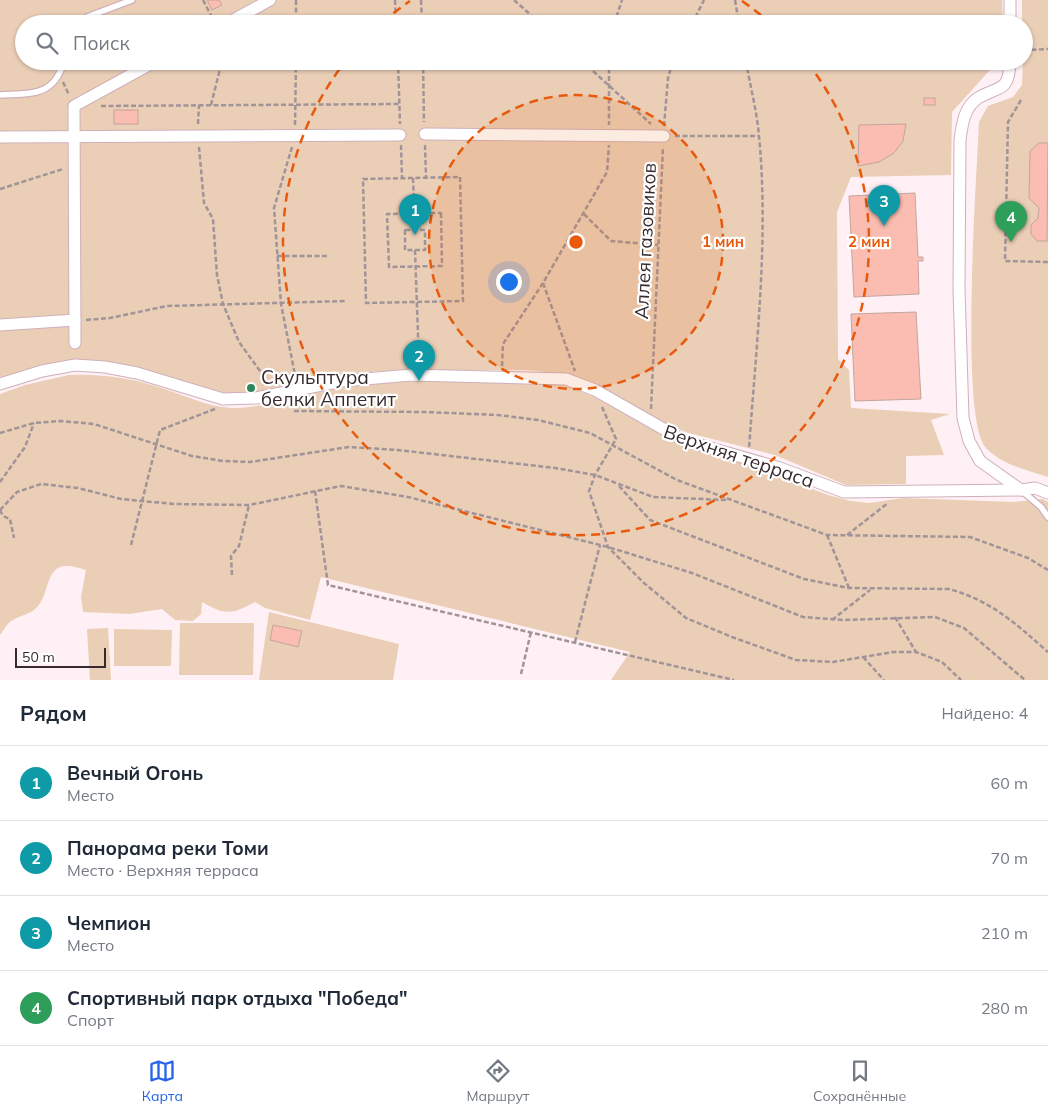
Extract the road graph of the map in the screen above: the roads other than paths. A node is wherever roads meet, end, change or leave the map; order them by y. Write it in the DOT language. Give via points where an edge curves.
graph roads {
  1 [pos="132,0"];
  2 [pos="270,0"];
  3 [pos="1010,0"];
  4 [pos="92,15"];
  5 [pos="242,15"];
  6 [pos="1010,15"];
  7 [pos="61,70"];
  8 [pos="140,70"];
  9 [pos="1009,70"];
  10 [pos="0,94"];
  11 [pos="425,134"];
  12 [pos="400,135"];
  13 [pos="664,136"];
  14 [pos="0,137"];
  15 [pos="74,137"];
  16 [pos="75,320"];
  17 [pos="0,325"];
  18 [pos="75,343"];
  19 [pos="0,384"];
  20 [pos="1021,490"];
  21 [pos="1048,493"];
  22 [pos="1048,517"];
  1 -- 4 [label="lane"];
  2 -- 5 [label="street"];
  3 -- 6 [label="street"];
  7 -- 10 [label="lane" via="50,86 37,92"];
  8 -- 15 [label="street" via="74,106"];
  9 -- 20 [label="street" via="1007,82 997,91 978,99 968,109 960,140 961,392 969,441 980,462"];
  11 -- 13 [label="street"];
  12 -- 15 [label="street"];
  14 -- 15 [label="street"];
  15 -- 16 [label="street"];
  16 -- 17 [label="street"];
  16 -- 18 [label="street"];
  19 -- 20 [label="street, Верхняя терраса" via="75,365 137,373 223,399 268,396 342,381 419,375 550,378 580,382 683,440 748,458 844,492"];
  20 -- 21 [label="street, Верхняя терраса" via="1035,488"];
  20 -- 22 [label="lane"];
}
